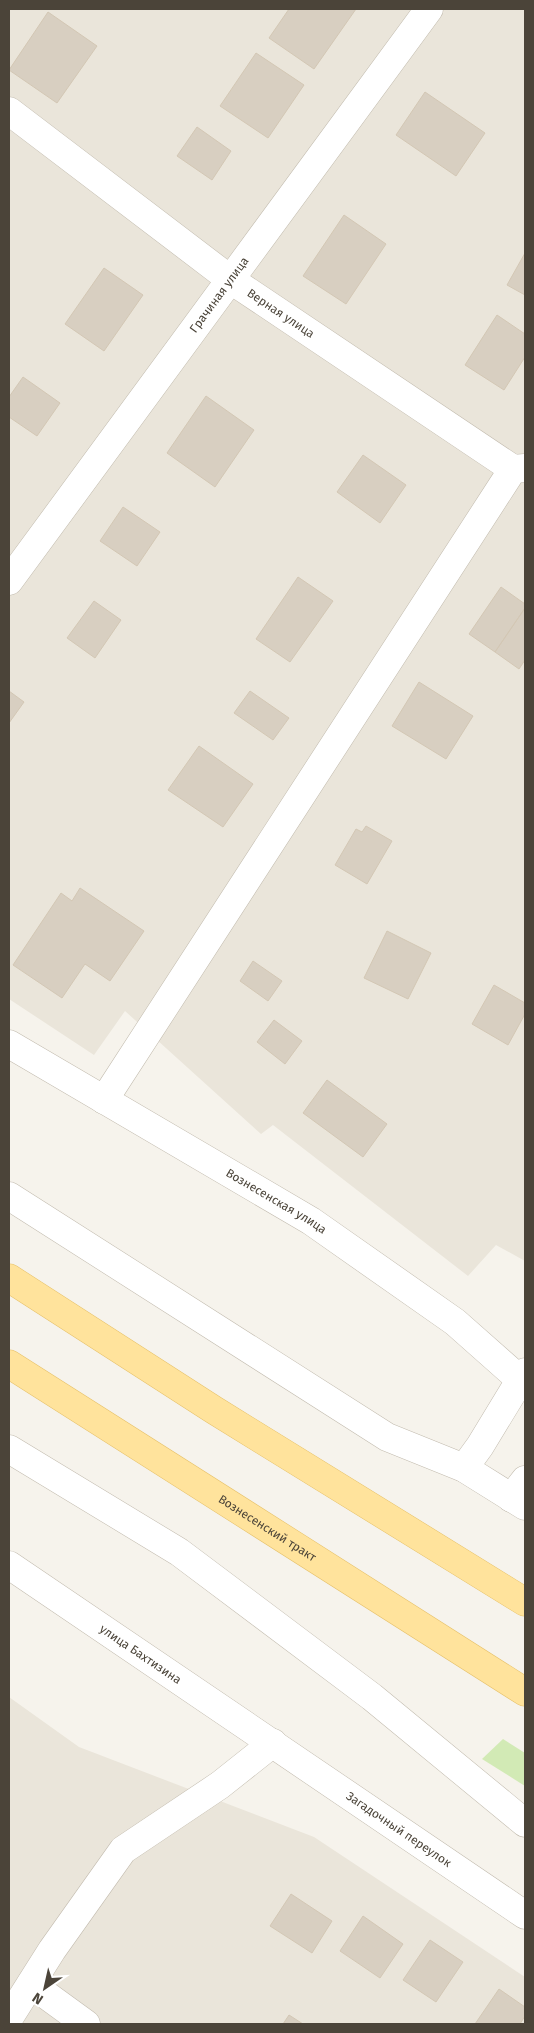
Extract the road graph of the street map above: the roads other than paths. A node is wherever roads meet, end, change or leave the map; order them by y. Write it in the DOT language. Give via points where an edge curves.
graph roads {
  1 [pos="429,9"];
  2 [pos="9,111"];
  3 [pos="231,280"];
  4 [pos="519,468"];
  5 [pos="9,581"];
  6 [pos="9,1044"];
  7 [pos="104,1100"];
  8 [pos="9,1196"];
  9 [pos="9,1278"];
  10 [pos="9,1364"];
  11 [pos="524,1379"];
  12 [pos="9,1450"];
  13 [pos="464,1468"];
  14 [pos="521,1494"];
  15 [pos="9,1565"];
  16 [pos="525,1602"];
  17 [pos="525,1692"];
  18 [pos="273,1743"];
  19 [pos="525,1823"];
  20 [pos="525,1915"];
  21 [pos="32,1984"];
  22 [pos="9,2018"];
  23 [pos="86,2024"];
  1 -- 3 [label="street, Грачиная улица"];
  2 -- 3 [label="street, Верная улица"];
  3 -- 4 [label="street, Верная улица"];
  3 -- 5 [label="street, Грачиная улица"];
  4 -- 7 [label="street"];
  6 -- 7 [label="street, Вознесенская улица"];
  7 -- 11 [label="street, Вознесенская улица" via="311,1221 455,1322"];
  8 -- 13 [label="street" via="387,1437"];
  9 -- 16 [label="main road" via="214,1410"];
  10 -- 17 [label="main road, Вознесенский тракт"];
  11 -- 13 [label="street"];
  12 -- 19 [label="street" via="179,1552 372,1697"];
  13 -- 14 [label="street"];
  15 -- 18 [label="street, улица Бахтизина"];
  18 -- 20 [label="street, Загадочный переулок"];
  18 -- 21 [label="street" via="220,1785 123,1850 52,1950"];
  21 -- 22 [label="street"];
  21 -- 23 [label="street"];
}
